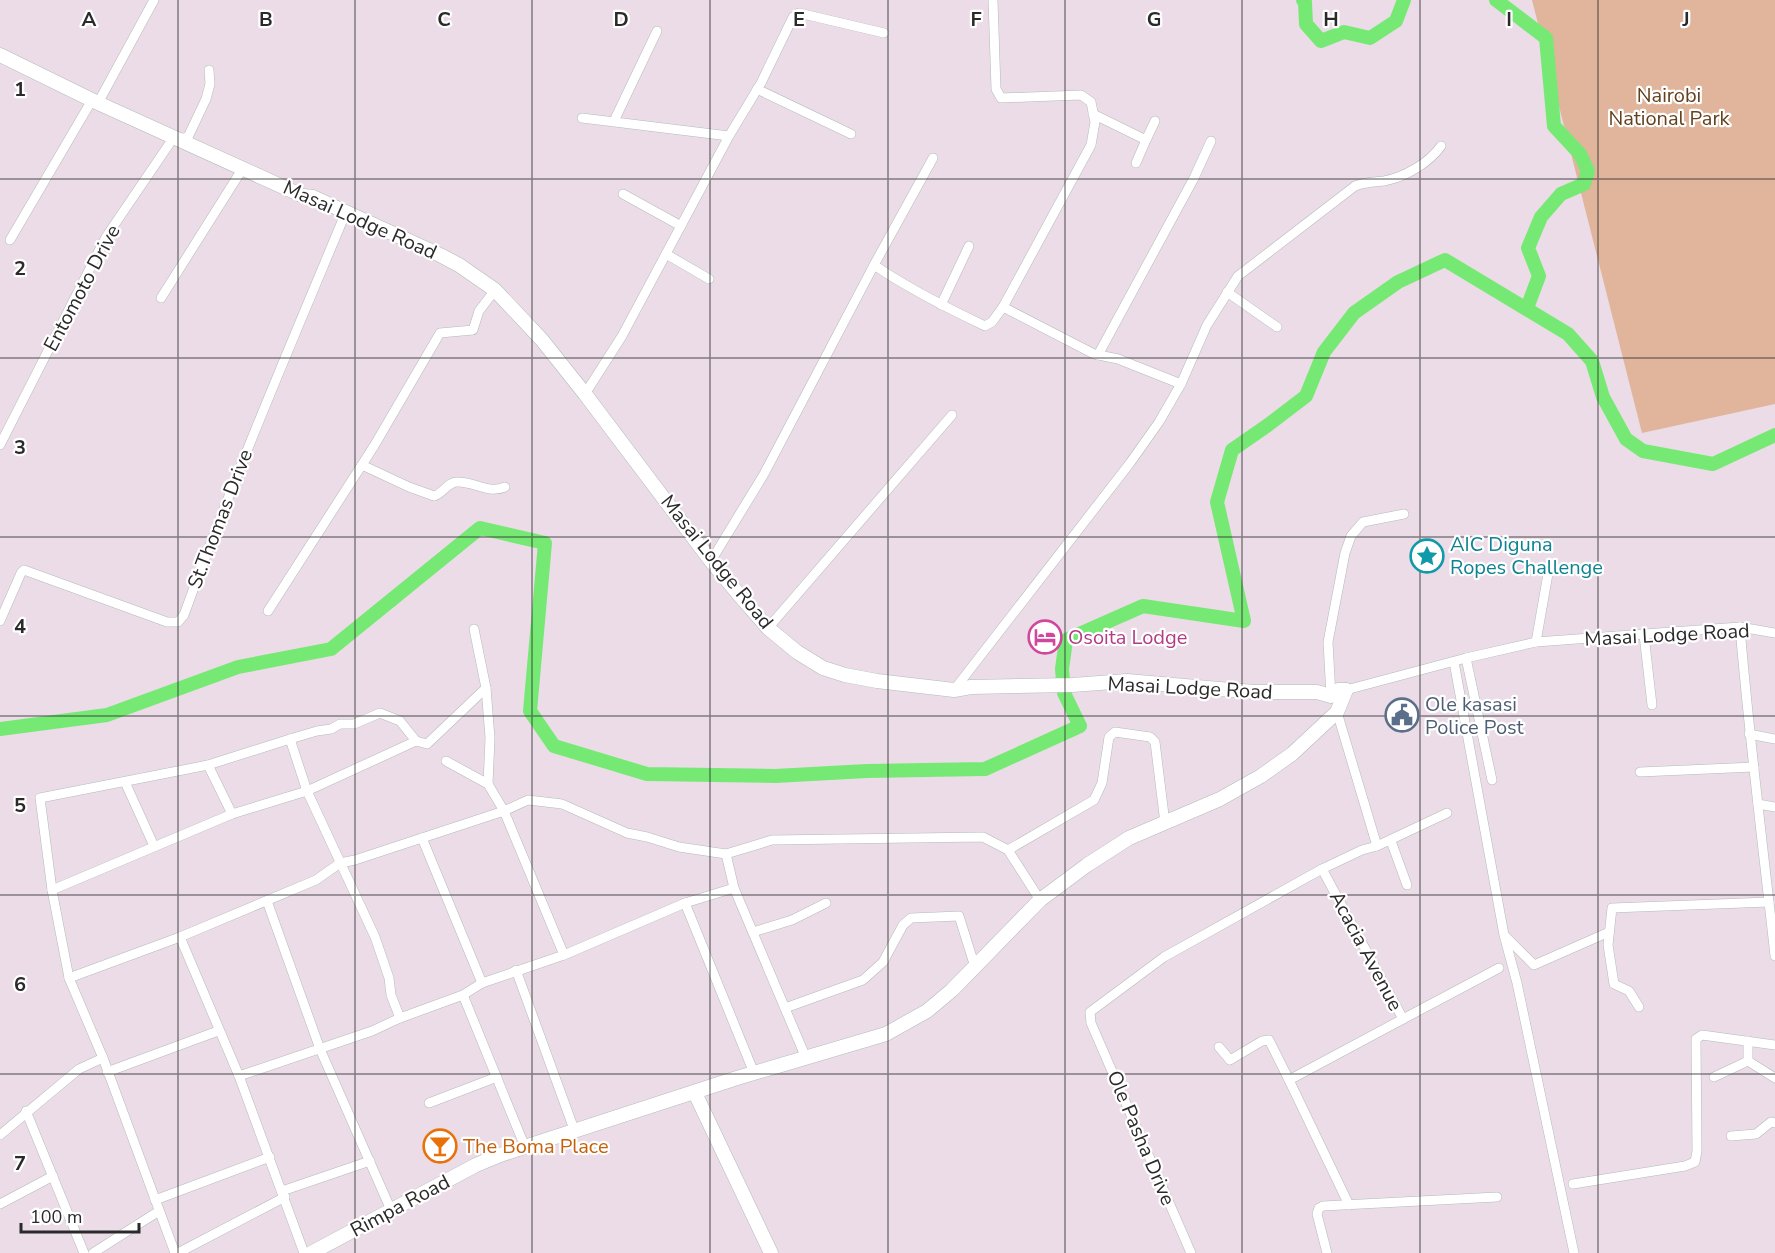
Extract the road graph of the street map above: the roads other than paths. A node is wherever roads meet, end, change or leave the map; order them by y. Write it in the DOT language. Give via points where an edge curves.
graph roads {
  1 [pos="154,0"];
  2 [pos="993,0"];
  3 [pos="657,31"];
  4 [pos="884,33"];
  5 [pos="0,56"];
  6 [pos="209,70"];
  7 [pos="757,89"];
  8 [pos="95,101"];
  9 [pos="1093,114"];
  10 [pos="582,118"];
  11 [pos="614,121"];
  12 [pos="1155,121"];
  13 [pos="851,134"];
  14 [pos="729,136"];
  15 [pos="177,138"];
  16 [pos="1146,140"];
  17 [pos="1211,141"];
  18 [pos="1442,146"];
  19 [pos="933,158"];
  20 [pos="1136,163"];
  21 [pos="243,168"];
  22 [pos="623,194"];
  23 [pos="346,212"];
  24 [pos="681,226"];
  25 [pos="10,240"];
  26 [pos="969,246"];
  27 [pos="666,254"];
  28 [pos="874,265"];
  29 [pos="709,279"];
  30 [pos="495,290"];
  31 [pos="1227,292"];
  32 [pos="161,298"];
  33 [pos="941,305"];
  34 [pos="1003,307"];
  35 [pos="1277,327"];
  36 [pos="1098,356"];
  37 [pos="1181,384"];
  38 [pos="585,393"];
  39 [pos="952,415"];
  40 [pos="0,445"];
  41 [pos="362,465"];
  42 [pos="505,486"];
  43 [pos="1404,514"];
  44 [pos="711,561"];
  45 [pos="1549,568"];
  46 [pos="268,611"];
  47 [pos="0,621"];
  48 [pos="1740,627"];
  49 [pos="768,628"];
  50 [pos="474,629"];
  51 [pos="1775,633"];
  52 [pos="1644,635"];
  53 [pos="1536,642"];
  54 [pos="1466,658"];
  55 [pos="1454,662"];
  56 [pos="486,688"];
  57 [pos="954,690"];
  58 [pos="1346,690"];
  59 [pos="1331,696"];
  60 [pos="1652,705"];
  61 [pos="1337,712"];
  62 [pos="1749,734"];
  63 [pos="290,739"];
  64 [pos="1775,739"];
  65 [pos="416,741"];
  66 [pos="446,761"];
  67 [pos="208,765"];
  68 [pos="1754,767"];
  69 [pos="1640,772"];
  70 [pos="1492,780"];
  71 [pos="125,782"];
  72 [pos="488,783"];
  73 [pos="307,791"];
  74 [pos="1758,804"];
  75 [pos="1775,807"];
  76 [pos="504,811"];
  77 [pos="1447,813"];
  78 [pos="232,814"];
  79 [pos="1165,823"];
  80 [pos="422,838"];
  81 [pos="1390,841"];
  82 [pos="154,846"];
  83 [pos="1377,846"];
  84 [pos="1008,850"];
  85 [pos="726,854"];
  86 [pos="339,863"];
  87 [pos="1322,869"];
  88 [pos="1407,885"];
  89 [pos="734,888"];
  90 [pos="52,890"];
  91 [pos="1040,900"];
  92 [pos="267,901"];
  93 [pos="1769,902"];
  94 [pos="685,903"];
  95 [pos="826,903"];
  96 [pos="753,932"];
  97 [pos="1609,932"];
  98 [pos="1504,935"];
  99 [pos="180,937"];
  100 [pos="564,955"];
  101 [pos="1775,956"];
  102 [pos="975,967"];
  103 [pos="1499,968"];
  104 [pos="516,970"];
  105 [pos="69,978"];
  106 [pos="482,983"];
  107 [pos="463,995"];
  108 [pos="1639,1007"];
  109 [pos="785,1008"];
  110 [pos="400,1018"];
  111 [pos="1403,1019"];
  112 [pos="218,1030"];
  113 [pos="1748,1041"];
  114 [pos="1775,1045"];
  115 [pos="1219,1047"];
  116 [pos="320,1049"];
  117 [pos="103,1058"];
  118 [pos="806,1058"];
  119 [pos="1748,1061"];
  120 [pos="107,1072"];
  121 [pos="754,1073"];
  122 [pos="239,1077"];
  123 [pos="497,1077"];
  124 [pos="1714,1077"];
  125 [pos="1775,1078"];
  126 [pos="1289,1080"];
  127 [pos="695,1093"];
  128 [pos="429,1103"];
  129 [pos="27,1111"];
  130 [pos="1775,1123"];
  131 [pos="575,1132"];
  132 [pos="0,1135"];
  133 [pos="1731,1137"];
  134 [pos="525,1147"];
  135 [pos="270,1156"];
  136 [pos="370,1161"];
  137 [pos="52,1176"];
  138 [pos="1573,1184"];
  139 [pos="284,1194"];
  140 [pos="1497,1197"];
  141 [pos="155,1200"];
  142 [pos="0,1204"];
  143 [pos="1349,1205"];
  144 [pos="391,1210"];
  145 [pos="159,1211"];
  146 [pos="84,1253"];
  147 [pos="93,1253"];
  148 [pos="176,1253"];
  149 [pos="304,1253"];
  150 [pos="311,1253"];
  151 [pos="771,1253"];
  152 [pos="1191,1253"];
  153 [pos="1327,1253"];
  154 [pos="1574,1253"];
  1 -- 8 [label="street"];
  2 -- 9 [label="street" via="996,89 1001,98 1081,95 1090,102"];
  3 -- 11 [label="street"];
  4 -- 7 [label="street" via="799,13 793,17"];
  5 -- 8 [label="street, Masai Lodge Road"];
  6 -- 15 [label="street, Entomoto Drive" via="210,84 202,111 188,137"];
  7 -- 13 [label="street"];
  7 -- 14 [label="street"];
  8 -- 15 [label="street, Masai Lodge Road"];
  8 -- 25 [label="street"];
  9 -- 16 [label="street"];
  9 -- 34 [label="street" via="1091,145"];
  10 -- 11 [label="street"];
  11 -- 14 [label="street"];
  12 -- 16 [label="street"];
  14 -- 24 [label="street"];
  15 -- 21 [label="street, Masai Lodge Road"];
  15 -- 40 [label="street, Entomoto Drive" via="106,237"];
  16 -- 20 [label="street"];
  17 -- 36 [label="street"];
  18 -- 31 [label="street" via="1424,165 1388,180 1355,186 1238,276"];
  19 -- 28 [label="street"];
  21 -- 23 [label="street, Masai Lodge Road"];
  21 -- 32 [label="street"];
  22 -- 24 [label="street"];
  23 -- 30 [label="street, Masai Lodge Road" via="459,265"];
  23 -- 47 [label="street, St.Thomas Drive" via="257,423 184,615 178,622 167,622 24,570"];
  24 -- 27 [label="street"];
  26 -- 33 [label="street"];
  27 -- 29 [label="street"];
  27 -- 38 [label="street" via="622,336"];
  28 -- 33 [label="street"];
  28 -- 44 [label="street" via="764,474"];
  30 -- 38 [label="street, Masai Lodge Road"];
  30 -- 41 [label="street" via="479,311 473,330 440,333"];
  31 -- 35 [label="street"];
  31 -- 37 [label="street" via="1207,325"];
  33 -- 34 [label="street" via="985,326"];
  34 -- 36 [label="street"];
  36 -- 37 [label="street" via="1119,359"];
  37 -- 57 [label="street" via="1130,463"];
  38 -- 44 [label="street, Masai Lodge Road"];
  39 -- 49 [label="street"];
  41 -- 42 [label="street" via="435,496 458,482 488,490"];
  41 -- 46 [label="street"];
  43 -- 59 [label="street" via="1364,522 1351,536 1328,642"];
  44 -- 49 [label="street, Masai Lodge Road"];
  45 -- 53 [label="street"];
  48 -- 51 [label="street, Masai Lodge Road"];
  48 -- 52 [label="street, Masai Lodge Road"];
  48 -- 62 [label="street"];
  49 -- 57 [label="street, Masai Lodge Road" via="823,668 878,681"];
  50 -- 56 [label="street"];
  52 -- 53 [label="street, Masai Lodge Road"];
  52 -- 60 [label="street"];
  53 -- 54 [label="street, Masai Lodge Road"];
  54 -- 55 [label="street, Masai Lodge Road"];
  54 -- 70 [label="street"];
  55 -- 58 [label="street, Masai Lodge Road"];
  55 -- 98 [label="street"];
  56 -- 65 [label="street" via="427,744"];
  56 -- 72 [label="street"];
  57 -- 59 [label="street, Masai Lodge Road" via="1127,681"];
  58 -- 59 [label="street, Masai Lodge Road"];
  58 -- 61 [label="street"];
  61 -- 79 [label="street, Rimpa Road" via="1292,754 1261,776"];
  61 -- 83 [label="street"];
  62 -- 64 [label="street"];
  62 -- 68 [label="street"];
  63 -- 65 [label="street" via="340,724 354,724 380,713 400,721"];
  63 -- 67 [label="street"];
  63 -- 73 [label="street"];
  65 -- 73 [label="street"];
  66 -- 72 [label="street"];
  67 -- 71 [label="street"];
  67 -- 78 [label="street"];
  68 -- 69 [label="street"];
  68 -- 74 [label="street"];
  71 -- 82 [label="street"];
  71 -- 90 [label="street" via="40,798"];
  72 -- 76 [label="street"];
  73 -- 78 [label="street"];
  73 -- 86 [label="street"];
  74 -- 75 [label="street"];
  74 -- 93 [label="street"];
  76 -- 80 [label="street"];
  76 -- 85 [label="street" via="528,800 562,804 627,833"];
  76 -- 100 [label="street"];
  77 -- 81 [label="street"];
  78 -- 82 [label="street"];
  79 -- 84 [label="street" via="1155,742 1115,732 1109,737 1102,783 1094,800"];
  79 -- 91 [label="street, Rimpa Road" via="1129,838"];
  80 -- 86 [label="street"];
  80 -- 106 [label="street"];
  81 -- 83 [label="street"];
  81 -- 88 [label="street"];
  82 -- 90 [label="street"];
  83 -- 87 [label="street"];
  84 -- 85 [label="street" via="983,837 913,837 772,840"];
  84 -- 91 [label="street"];
  85 -- 89 [label="street"];
  86 -- 92 [label="street" via="316,880"];
  86 -- 110 [label="street" via="375,937"];
  87 -- 111 [label="street, Acacia Avenue"];
  87 -- 152 [label="street, Ole Pasha Drive" via="1164,957 1090,1012 1091,1023"];
  89 -- 94 [label="street"];
  89 -- 96 [label="street"];
  90 -- 105 [label="street"];
  91 -- 102 [label="street, Rimpa Road"];
  92 -- 99 [label="street"];
  92 -- 116 [label="street"];
  93 -- 97 [label="street" via="1612,908"];
  93 -- 101 [label="street"];
  94 -- 100 [label="street"];
  94 -- 121 [label="street"];
  95 -- 96 [label="street" via="792,920"];
  96 -- 109 [label="street"];
  97 -- 98 [label="street" via="1534,966"];
  97 -- 108 [label="street" via="1614,984 1629,991"];
  98 -- 154 [label="street"];
  99 -- 105 [label="street"];
  99 -- 112 [label="street"];
  100 -- 104 [label="street"];
  102 -- 109 [label="street" via="959,916 911,918 883,962 863,980"];
  102 -- 118 [label="street, Rimpa Road" via="927,1011 904,1025"];
  103 -- 111 [label="street"];
  104 -- 106 [label="street"];
  104 -- 131 [label="street"];
  105 -- 117 [label="street"];
  106 -- 107 [label="street"];
  107 -- 110 [label="street"];
  107 -- 123 [label="street"];
  109 -- 118 [label="street"];
  110 -- 116 [label="street"];
  111 -- 126 [label="street, Acacia Avenue"];
  112 -- 120 [label="street"];
  112 -- 122 [label="street"];
  113 -- 114 [label="street"];
  113 -- 119 [label="street"];
  113 -- 138 [label="street" via="1702,1035 1695,1039 1695,1162"];
  115 -- 126 [label="street" via="1230,1060 1269,1040"];
  116 -- 122 [label="street"];
  116 -- 136 [label="street"];
  117 -- 120 [label="street"];
  117 -- 129 [label="street" via="79,1069"];
  118 -- 121 [label="street, Rimpa Road"];
  119 -- 124 [label="street"];
  119 -- 125 [label="street"];
  120 -- 141 [label="street"];
  121 -- 127 [label="street, Rimpa Road"];
  122 -- 135 [label="street"];
  123 -- 128 [label="street"];
  123 -- 134 [label="street"];
  126 -- 143 [label="street"];
  127 -- 131 [label="street, Rimpa Road"];
  127 -- 151 [label="street"];
  129 -- 132 [label="street"];
  129 -- 137 [label="street"];
  130 -- 133 [label="street" via="1756,1134"];
  131 -- 134 [label="street, Rimpa Road"];
  134 -- 144 [label="street, Rimpa Road" via="476,1165"];
  135 -- 139 [label="street"];
  135 -- 141 [label="street"];
  136 -- 139 [label="street"];
  136 -- 144 [label="street"];
  137 -- 142 [label="street"];
  137 -- 146 [label="street"];
  139 -- 148 [label="street"];
  139 -- 149 [label="street"];
  140 -- 143 [label="street"];
  141 -- 145 [label="street"];
  143 -- 153 [label="street" via="1319,1208 1317,1214"];
  144 -- 150 [label="street, Rimpa Road"];
  145 -- 147 [label="street"];
  145 -- 148 [label="street"];
}
